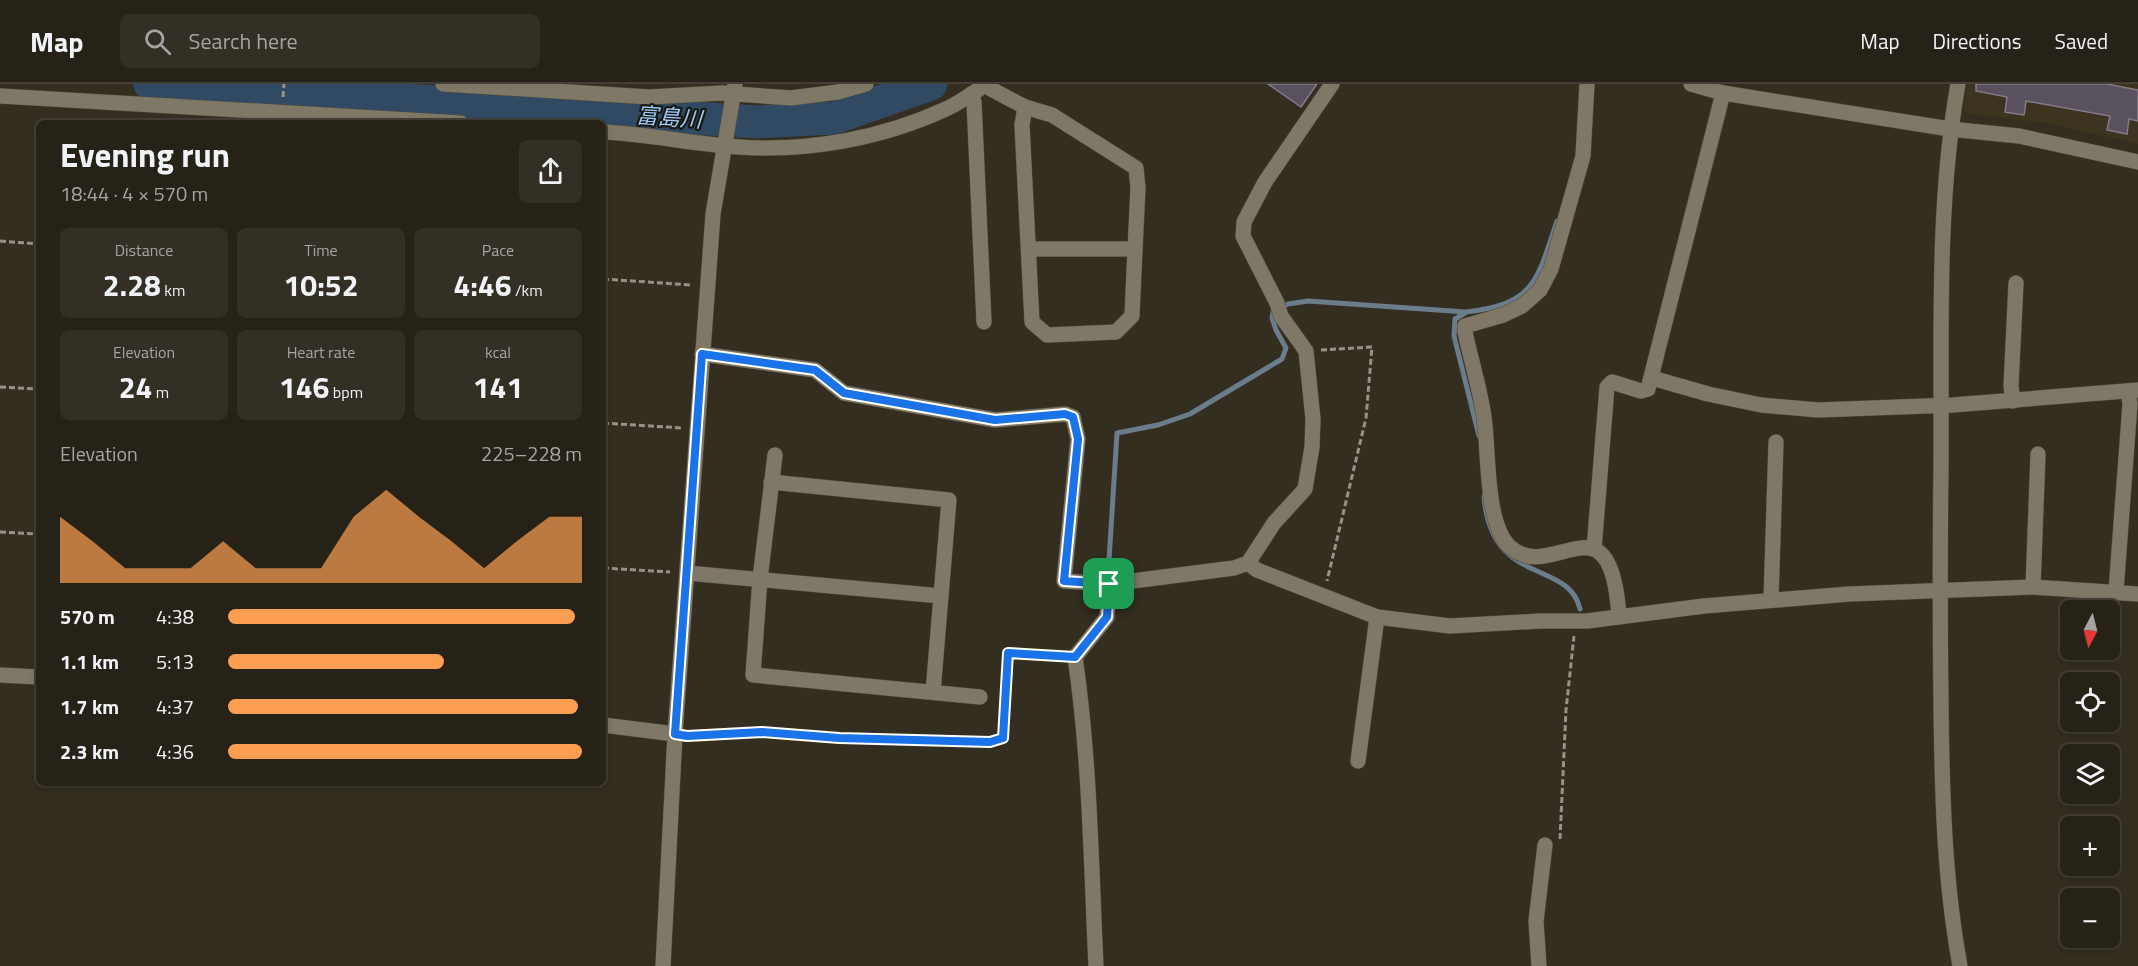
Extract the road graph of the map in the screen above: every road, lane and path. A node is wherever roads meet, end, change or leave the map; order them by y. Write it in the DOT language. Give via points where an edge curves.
graph roads {
  1 [pos="442,84"];
  2 [pos="866,84"];
  3 [pos="988,84"];
  4 [pos="1332,84"];
  5 [pos="1587,84"];
  6 [pos="1691,84"];
  7 [pos="1958,84"];
  8 [pos="1748,90"];
  9 [pos="1723,93"];
  10 [pos="733,94"];
  11 [pos="971,94"];
  12 [pos="0,96"];
  13 [pos="1025,107"];
  14 [pos="410,120"];
  15 [pos="1950,129"];
  16 [pos="606,132"];
  17 [pos="725,143"];
  18 [pos="2138,162"];
  19 [pos="0,241"];
  20 [pos="36,244"];
  21 [pos="1029,249"];
  22 [pos="1135,249"];
  23 [pos="606,279"];
  24 [pos="2016,283"];
  25 [pos="708,286"];
  26 [pos="984,322"];
  27 [pos="1306,351"];
  28 [pos="702,354"];
  29 [pos="1652,378"];
  30 [pos="0,387"];
  31 [pos="36,390"];
  32 [pos="2133,391"];
  33 [pos="2013,401"];
  34 [pos="1942,406"];
  35 [pos="606,423"];
  36 [pos="697,429"];
  37 [pos="1776,442"];
  38 [pos="2038,454"];
  39 [pos="774,455"];
  40 [pos="771,482"];
  41 [pos="0,532"];
  42 [pos="36,534"];
  43 [pos="1594,549"];
  44 [pos="1248,563"];
  45 [pos="606,568"];
  46 [pos="687,573"];
  47 [pos="760,579"];
  48 [pos="1109,584"];
  49 [pos="2033,587"];
  50 [pos="1940,591"];
  51 [pos="2116,591"];
  52 [pos="2138,594"];
  53 [pos="1324,595"];
  54 [pos="941,596"];
  55 [pos="1771,600"];
  56 [pos="1377,617"];
  57 [pos="1619,617"];
  58 [pos="1575,622"];
  59 [pos="1075,657"];
  60 [pos="0,675"];
  61 [pos="36,677"];
  62 [pos="933,692"];
  63 [pos="980,697"];
  64 [pos="606,725"];
  65 [pos="675,734"];
  66 [pos="1358,761"];
  67 [pos="1545,845"];
  68 [pos="663,966"];
  69 [pos="1096,966"];
  70 [pos="1539,966"];
  71 [pos="1960,966"];
  1 -- 10 [label="street" via="649,97"];
  2 -- 10 [label="street" via="790,98"];
  3 -- 11 [label="street"];
  3 -- 13 [label="street"];
  4 -- 27 [label="street" via="1265,182 1244,222 1242,236 1285,324"];
  5 -- 43 [label="street" via="1583,156 1548,276 1540,290 1522,306 1465,326 1484,415 1496,525 1509,546 1524,555 1537,558 1574,547"];
  6 -- 9 [label="street"];
  7 -- 15 [label="street"];
  8 -- 9 [label="street"];
  8 -- 15 [label="street"];
  9 -- 29 [label="street"];
  10 -- 17 [label="street"];
  11 -- 17 [label="street" via="916,121 851,139 802,148"];
  11 -- 26 [label="street"];
  12 -- 14 [label="street"];
  13 -- 21 [label="street" via="1022,125"];
  13 -- 22 [label="street" via="1052,115 1136,168"];
  15 -- 18 [label="street" via="2055,142"];
  15 -- 34 [label="street" via="1942,282"];
  16 -- 17 [label="street"];
  17 -- 25 [label="street" via="713,214"];
  19 -- 20 [label="path"];
  21 -- 22 [label="street"];
  21 -- 22 [label="street" via="1032,322 1047,335 1116,332 1132,316"];
  23 -- 25 [label="path"];
  24 -- 33 [label="street"];
  25 -- 28 [label="street"];
  27 -- 44 [label="street" via="1312,438 1305,489 1274,522"];
  27 -- 53 [label="path" via="1372,347 1366,418"];
  28 -- 36 [label="street"];
  28 -- 48 [label="street" via="815,370 844,393 995,420 1065,414 1073,417 1078,439 1064,581"];
  29 -- 34 [label="street" via="1761,405 1818,410"];
  29 -- 43 [label="street" via="1648,389 1641,391 1612,382 1607,387"];
  30 -- 31 [label="path"];
  32 -- 33 [label="street"];
  32 -- 51 [label="street"];
  33 -- 34 [label="street"];
  34 -- 50 [label="street"];
  35 -- 36 [label="path"];
  36 -- 46 [label="street"];
  37 -- 55 [label="street"];
  38 -- 49 [label="street"];
  39 -- 40 [label="street"];
  40 -- 47 [label="street"];
  40 -- 54 [label="street" via="949,500"];
  41 -- 42 [label="path"];
  43 -- 57 [label="street" via="1605,556 1612,569"];
  44 -- 48 [label="street"];
  44 -- 53 [label="street"];
  45 -- 46 [label="path"];
  46 -- 47 [label="street"];
  46 -- 65 [label="street"];
  47 -- 54 [label="street"];
  47 -- 62 [label="street" via="753,675"];
  48 -- 59 [label="street" via="1107,617"];
  49 -- 50 [label="street"];
  49 -- 51 [label="street"];
  50 -- 55 [label="street"];
  50 -- 71 [label="street" via="1944,833"];
  51 -- 52 [label="street"];
  53 -- 56 [label="street"];
  54 -- 62 [label="street"];
  55 -- 57 [label="street"];
  56 -- 58 [label="street" via="1450,626"];
  56 -- 66 [label="street"];
  57 -- 58 [label="street"];
  58 -- 67 [label="path" via="1566,710 1562,833"];
  59 -- 65 [label="path" via="1008,653 1003,738 990,742 762,732"];
  59 -- 69 [label="street" via="1088,778"];
  60 -- 61 [label="street"];
  62 -- 63 [label="street"];
  64 -- 65 [label="street"];
  65 -- 68 [label="street"];
  67 -- 70 [label="street" via="1536,921"];
}
